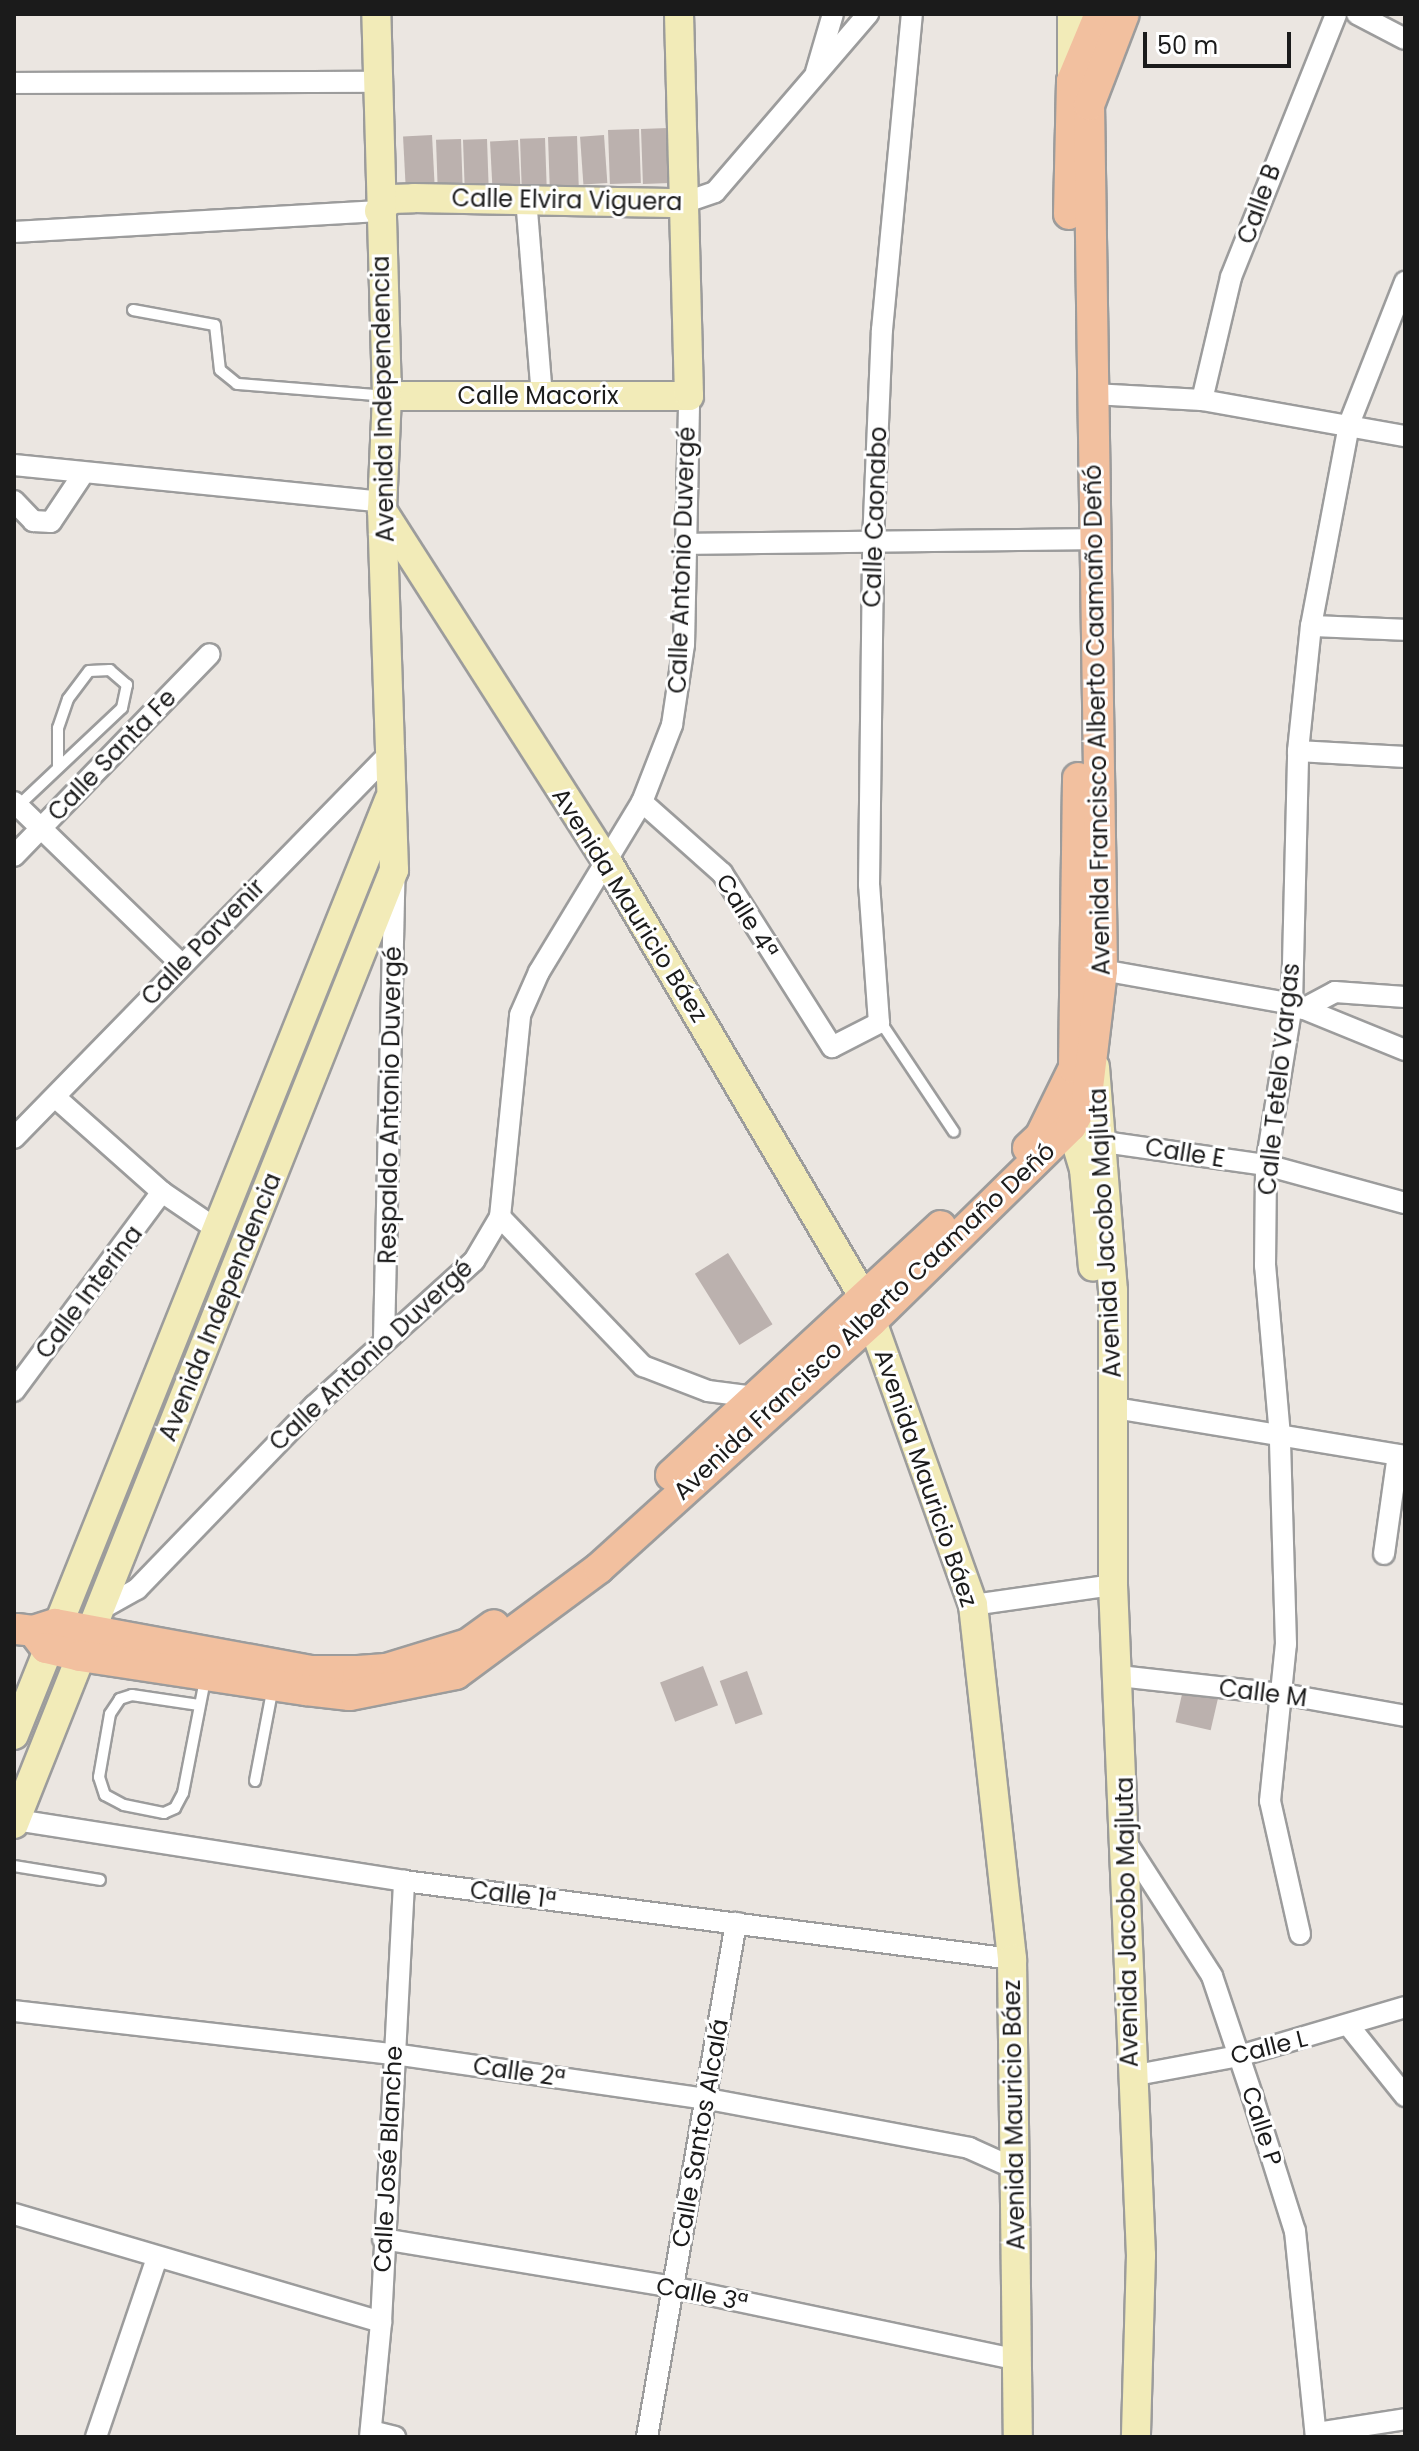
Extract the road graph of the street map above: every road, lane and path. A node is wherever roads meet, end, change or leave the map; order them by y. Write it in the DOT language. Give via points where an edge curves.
graph roads {
  1 [pos="376,14"];
  2 [pos="679,14"];
  3 [pos="833,14"];
  4 [pos="868,14"];
  5 [pos="912,14"];
  6 [pos="1072,14"];
  7 [pos="1100,14"];
  8 [pos="1124,14"];
  9 [pos="1336,14"];
  10 [pos="1357,14"];
  11 [pos="1405,39"];
  12 [pos="813,80"];
  13 [pos="1072,81"];
  14 [pos="376,82"];
  15 [pos="14,83"];
  16 [pos="526,198"];
  17 [pos="683,203"];
  18 [pos="379,211"];
  19 [pos="14,232"];
  20 [pos="1405,282"];
  21 [pos="133,310"];
  22 [pos="1093,394"];
  23 [pos="387,396"];
  24 [pos="689,396"];
  25 [pos="542,397"];
  26 [pos="1202,400"];
  27 [pos="1349,424"];
  28 [pos="1405,436"];
  29 [pos="14,465"];
  30 [pos="83,474"];
  31 [pos="383,506"];
  32 [pos="16,507"];
  33 [pos="1086,540"];
  34 [pos="873,543"];
  35 [pos="686,544"];
  36 [pos="1311,626"];
  37 [pos="1405,630"];
  38 [pos="210,654"];
  39 [pos="394,749"];
  40 [pos="1298,751"];
  41 [pos="1405,757"];
  42 [pos="58,766"];
  43 [pos="395,784"];
  44 [pos="642,802"];
  45 [pos="16,804"];
  46 [pos="41,829"];
  47 [pos="14,856"];
  48 [pos="608,863"];
  49 [pos="394,870"];
  50 [pos="180,963"];
  51 [pos="1102,970"];
  52 [pos="1405,997"];
  53 [pos="1297,1006"];
  54 [pos="880,1021"];
  55 [pos="1405,1050"];
  56 [pos="1094,1059"];
  57 [pos="55,1097"];
  58 [pos="1071,1126"];
  59 [pos="954,1132"];
  60 [pos="14,1138"];
  61 [pos="1104,1142"];
  62 [pos="1266,1165"];
  63 [pos="162,1192"];
  64 [pos="1405,1203"];
  65 [pos="500,1217"];
  66 [pos="215,1228"];
  67 [pos="867,1308"];
  68 [pos="384,1339"];
  69 [pos="14,1391"];
  70 [pos="755,1397"];
  71 [pos="1115,1408"];
  72 [pos="1280,1436"];
  73 [pos="1402,1456"];
  74 [pos="1384,1554"];
  75 [pos="1113,1585"];
  76 [pos="973,1605"];
  77 [pos="37,1633"];
  78 [pos="88,1633"];
  79 [pos="206,1676"];
  80 [pos="1119,1676"];
  81 [pos="273,1686"];
  82 [pos="1283,1694"];
  83 [pos="199,1705"];
  84 [pos="1405,1716"];
  85 [pos="14,1735"];
  86 [pos="255,1781"];
  87 [pos="15,1822"];
  88 [pos="1126,1842"];
  89 [pos="14,1866"];
  90 [pos="100,1880"];
  91 [pos="404,1881"];
  92 [pos="736,1923"];
  93 [pos="1300,1934"];
  94 [pos="1012,1959"];
  95 [pos="1405,2007"];
  96 [pos="14,2011"];
  97 [pos="1349,2026"];
  98 [pos="394,2054"];
  99 [pos="1239,2056"];
  100 [pos="1131,2076"];
  101 [pos="1405,2096"];
  102 [pos="708,2099"];
  103 [pos="1016,2169"];
  104 [pos="14,2214"];
  105 [pos="383,2239"];
  106 [pos="157,2258"];
  107 [pos="672,2287"];
  108 [pos="381,2322"];
  109 [pos="1018,2360"];
  110 [pos="1405,2419"];
  111 [pos="370,2434"];
  112 [pos="1316,2435"];
  113 [pos="96,2437"];
  114 [pos="395,2437"];
  115 [pos="647,2437"];
  116 [pos="1018,2437"];
  117 [pos="1136,2437"];
  1 -- 14 [label="main road, Avenida Independencia"];
  2 -- 17 [label="main road, Calle Antonio Duvergé"];
  3 -- 12 [label="street"];
  4 -- 12 [label="street, Calle Elvira Viguera"];
  5 -- 34 [label="street, Calle Caonabo" via="882,330"];
  6 -- 13 [label="main road"];
  7 -- 13 [label="main road, Avenida Francisco Alberto Caamaño Deñó"];
  8 -- 22 [label="main road, Avenida Francisco Alberto Caamaño Deñó" via="1089,105"];
  9 -- 26 [label="street, Calle B" via="1231,277"];
  10 -- 11 [label="street"];
  12 -- 17 [label="street, Calle Elvira Viguera" via="715,192"];
  13 -- 33 [label="main road, Avenida Francisco Alberto Caamaño Deñó" via="1068,146"];
  14 -- 15 [label="street"];
  14 -- 18 [label="main road, Avenida Independencia"];
  16 -- 17 [label="main road, Calle Elvira Viguera"];
  16 -- 18 [label="main road, Calle Elvira Viguera" via="393,199"];
  16 -- 25 [label="street"];
  17 -- 24 [label="main road, Calle Antonio Duvergé"];
  18 -- 19 [label="street"];
  18 -- 23 [label="main road, Avenida Independencia"];
  20 -- 27 [label="street, Calle Tetelo Vargas"];
  21 -- 23 [label="lane" via="215,325 220,370 237,384"];
  22 -- 26 [label="street"];
  22 -- 33 [label="main road, Avenida Francisco Alberto Caamaño Deñó"];
  23 -- 25 [label="main road, Calle Macorix"];
  23 -- 31 [label="main road, Avenida Independencia"];
  24 -- 25 [label="main road, Calle Macorix"];
  24 -- 35 [label="street, Calle Antonio Duvergé"];
  26 -- 27 [label="street"];
  27 -- 28 [label="street"];
  27 -- 36 [label="street, Calle Tetelo Vargas"];
  29 -- 30 [label="street"];
  30 -- 31 [label="street"];
  30 -- 32 [label="street" via="51,522 33,521"];
  31 -- 39 [label="main road, Avenida Independencia"];
  31 -- 48 [label="main road, Avenida Mauricio Báez"];
  33 -- 34 [label="street"];
  33 -- 51 [label="main road, Avenida Francisco Alberto Caamaño Deñó"];
  33 -- 67 [label="main road, Avenida Francisco Alberto Caamaño Deñó" via="1074,1068 1040,1137"];
  34 -- 35 [label="street"];
  34 -- 54 [label="street, Calle Caonabo" via="869,885"];
  35 -- 44 [label="street, Calle Antonio Duvergé" via="682,675 668,738"];
  36 -- 37 [label="street"];
  36 -- 40 [label="street, Calle Tetelo Vargas"];
  38 -- 46 [label="street, Calle Santa Fe"];
  39 -- 43 [label="main road, Avenida Independencia"];
  39 -- 50 [label="street, Calle Porvenir"];
  40 -- 41 [label="street"];
  40 -- 53 [label="street, Calle Tetelo Vargas"];
  42 -- 42 [label="lane" via="122,708 127,685 110,670 89,671 68,699 58,728"];
  42 -- 45 [label="lane"];
  43 -- 49 [label="main road, Avenida Independencia"];
  43 -- 66 [label="main road, Avenida Independencia"];
  44 -- 48 [label="street, Calle Antonio Duvergé"];
  44 -- 54 [label="street, Calle 4ª" via="722,873 832,1048"];
  45 -- 46 [label="street"];
  46 -- 47 [label="street, Calle Santa Fe"];
  46 -- 50 [label="street"];
  48 -- 65 [label="street, Calle Antonio Duvergé" via="539,972 520,1015"];
  48 -- 67 [label="main road, Avenida Mauricio Báez"];
  49 -- 68 [label="street, Respaldo Antonio Duvergé"];
  49 -- 78 [label="main road, Avenida Independencia"];
  50 -- 57 [label="street, Calle Porvenir"];
  51 -- 53 [label="street"];
  51 -- 56 [label="main road, Avenida Francisco Alberto Caamaño Deñó"];
  52 -- 53 [label="street" via="1335,992"];
  53 -- 55 [label="street"];
  53 -- 62 [label="street, Calle Tetelo Vargas"];
  54 -- 59 [label="lane"];
  56 -- 58 [label="main road, Avenida Francisco Alberto Caamaño Deñó" via="1087,1096"];
  56 -- 61 [label="main road, Avenida Jacobo Majluta"];
  57 -- 60 [label="street, Calle Porvenir"];
  57 -- 63 [label="street"];
  58 -- 67 [label="main road, Avenida Francisco Alberto Caamaño Deñó"];
  58 -- 71 [label="main road, Avenida Jacobo Majluta" via="1084,1169 1096,1299"];
  61 -- 62 [label="street, Calle E"];
  61 -- 71 [label="main road, Avenida Jacobo Majluta"];
  62 -- 64 [label="street, Calle E"];
  62 -- 72 [label="street, Calle Tetelo Vargas" via="1265,1266"];
  63 -- 66 [label="street"];
  63 -- 69 [label="street, Calle Interina"];
  65 -- 68 [label="street, Calle Antonio Duvergé" via="474,1261"];
  65 -- 70 [label="street" via="643,1366 708,1391"];
  66 -- 77 [label="main road, Avenida Independencia"];
  67 -- 70 [label="main road, Avenida Francisco Alberto Caamaño Deñó"];
  67 -- 76 [label="main road, Avenida Mauricio Báez"];
  67 -- 81 [label="main road, Avenida Francisco Alberto Caamaño Deñó" via="599,1568 456,1674 350,1695"];
  68 -- 78 [label="street, Calle Antonio Duvergé"];
  70 -- 78 [label="main road, Avenida Francisco Alberto Caamaño Deñó" via="575,1564 468,1644 386,1669 310,1671"];
  71 -- 72 [label="street"];
  71 -- 75 [label="main road, Avenida Jacobo Majluta"];
  72 -- 73 [label="street"];
  72 -- 82 [label="street, Calle Tetelo Vargas"];
  73 -- 74 [label="street"];
  75 -- 76 [label="street"];
  75 -- 80 [label="main road, Avenida Jacobo Majluta"];
  76 -- 94 [label="main road, Avenida Mauricio Báez"];
  77 -- 78 [label="main road, Avenida Francisco Alberto Caamaño Deñó"];
  77 -- 85 [label="main road, Avenida Independencia"];
  78 -- 79 [label="main road, Avenida Francisco Alberto Caamaño Deñó"];
  78 -- 87 [label="main road, Avenida Independencia"];
  79 -- 81 [label="main road, Avenida Francisco Alberto Caamaño Deñó"];
  79 -- 83 [label="lane"];
  80 -- 82 [label="street, Calle M"];
  80 -- 88 [label="main road, Avenida Jacobo Majluta"];
  81 -- 86 [label="lane"];
  82 -- 84 [label="street, Calle M"];
  82 -- 93 [label="street, Calle Tetelo Vargas" via="1270,1801"];
  83 -- 83 [label="lane" via="132,1695 120,1699 110,1714 99,1777 105,1795 124,1805 164,1813 175,1808 183,1793"];
  87 -- 91 [label="street, Calle 1ª"];
  88 -- 99 [label="street, Calle P" via="1212,1976"];
  88 -- 100 [label="main road, Avenida Jacobo Majluta"];
  89 -- 90 [label="lane"];
  91 -- 92 [label="street, Calle 1ª"];
  91 -- 98 [label="street, Calle José Blanche"];
  92 -- 94 [label="street, Calle 1ª"];
  92 -- 102 [label="street, Calle Santos Alcalá"];
  94 -- 103 [label="main road, Avenida Mauricio Báez"];
  95 -- 97 [label="street, Calle L"];
  96 -- 98 [label="street, Calle 2ª"];
  97 -- 99 [label="street, Calle L"];
  97 -- 101 [label="street"];
  98 -- 102 [label="street, Calle 2ª"];
  98 -- 105 [label="street, Calle José Blanche"];
  99 -- 100 [label="street, Calle L"];
  99 -- 112 [label="street, Calle P" via="1295,2231"];
  100 -- 117 [label="main road, Avenida Jacobo Majluta" via="1141,2255"];
  102 -- 103 [label="street, Calle 2ª" via="969,2148"];
  102 -- 107 [label="street, Calle Santos Alcalá"];
  103 -- 109 [label="main road, Avenida Mauricio Báez"];
  104 -- 106 [label="street"];
  105 -- 107 [label="street, Calle 3ª"];
  105 -- 108 [label="street, Calle José Blanche"];
  106 -- 108 [label="street"];
  106 -- 113 [label="street"];
  107 -- 109 [label="street, Calle 3ª"];
  107 -- 115 [label="street, Calle Santos Alcalá"];
  108 -- 111 [label="street, Calle José Blanche"];
  109 -- 116 [label="main road, Avenida Mauricio Báez"];
  110 -- 112 [label="street"];
  111 -- 114 [label="street"];
}
